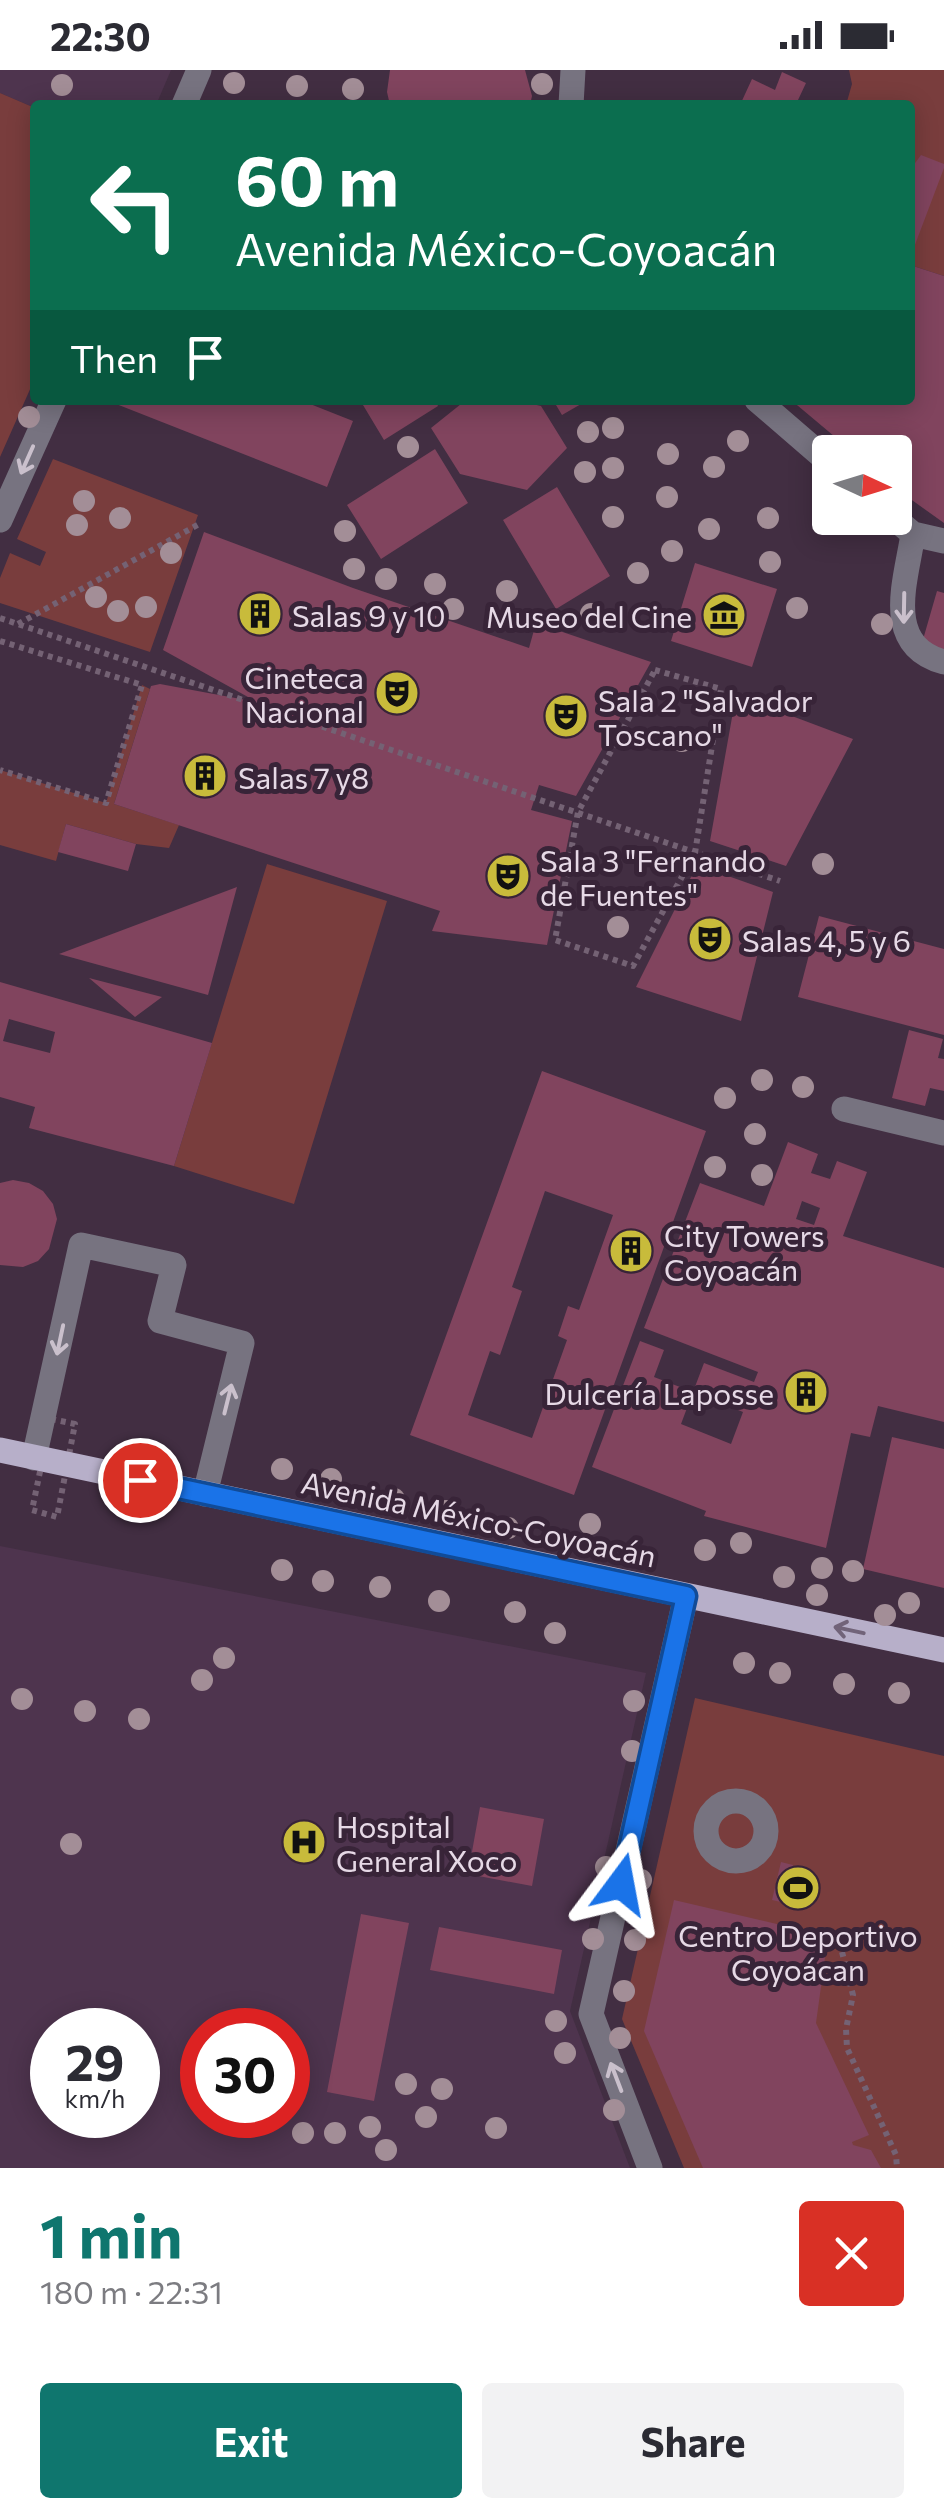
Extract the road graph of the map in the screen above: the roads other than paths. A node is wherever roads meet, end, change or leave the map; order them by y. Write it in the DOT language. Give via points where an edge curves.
graph roads {
  1 [pos="199,70"];
  2 [pos="572,70"];
  3 [pos="186,100"];
  4 [pos="571,100"];
  5 [pos="52,405"];
  6 [pos="764,405"];
  7 [pos="812,446"];
  8 [pos="0,520"];
  9 [pos="912,529"];
  10 [pos="903,535"];
  11 [pos="944,541"];
  12 [pos="944,662"];
  13 [pos="844,1109"];
  14 [pos="944,1134"];
  15 [pos="0,1450"];
  16 [pos="38,1458"];
  17 [pos="205,1494"];
  18 [pos="686,1596"];
  19 [pos="944,1650"];
  20 [pos="650,2168"];
  1 -- 3 [label="street"];
  2 -- 4 [label="street"];
  5 -- 8 [label="street, one-way"];
  6 -- 7 [label="street"];
  9 -- 11 [label="street"];
  10 -- 12 [label="street, one-way" via="902,620 920,652"];
  13 -- 14 [label="street"];
  15 -- 16 [label="main road, Avenida México-Coyoacán"];
  16 -- 17 [label="main road, Avenida México-Coyoacán"];
  17 -- 16 [label="street, one-way" via="242,1343 160,1322 174,1265 81,1245"];
  17 -- 18 [label="main road, Avenida México-Coyoacán"];
  19 -- 18 [label="main road, Avenida México-Coyoacán, one-way"];
  20 -- 18 [label="street, one-way" via="592,2014"];
}
